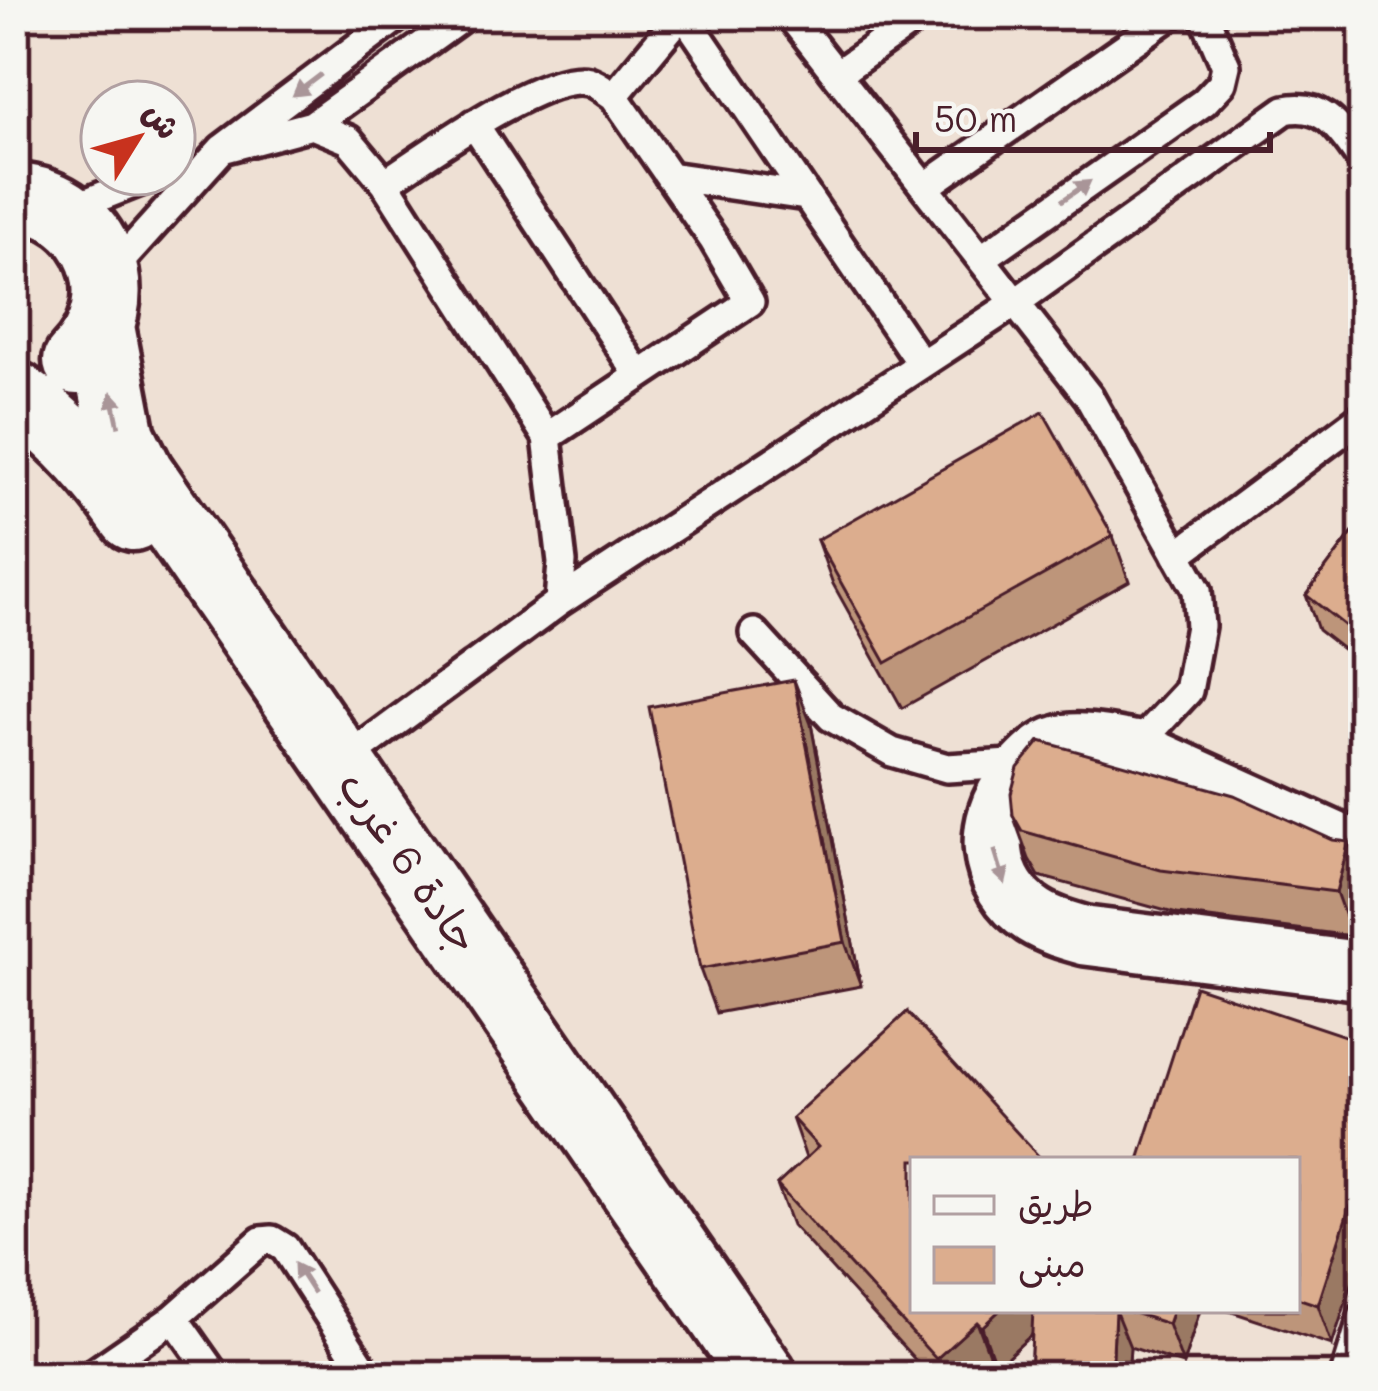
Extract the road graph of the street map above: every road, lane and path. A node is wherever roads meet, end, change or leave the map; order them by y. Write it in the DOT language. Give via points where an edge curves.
graph roads {
  1 [pos="400,15"];
  2 [pos="465,15"];
  3 [pos="682,15"];
  4 [pos="790,15"];
  5 [pos="922,15"];
  6 [pos="1171,15"];
  7 [pos="1204,15"];
  8 [pos="837,74"];
  9 [pos="614,96"];
  10 [pos="474,124"];
  11 [pos="312,125"];
  12 [pos="221,149"];
  13 [pos="198,158"];
  14 [pos="1363,161"];
  15 [pos="669,176"];
  16 [pos="385,183"];
  17 [pos="925,188"];
  18 [pos="78,190"];
  19 [pos="806,196"];
  20 [pos="28,200"];
  21 [pos="981,259"];
  22 [pos="104,302"];
  23 [pos="1016,304"];
  24 [pos="921,364"];
  25 [pos="639,375"];
  26 [pos="15,391"];
  27 [pos="1363,416"];
  28 [pos="547,437"];
  29 [pos="1178,555"];
  30 [pos="559,602"];
  31 [pos="754,633"];
  32 [pos="1133,750"];
  33 [pos="1031,763"];
  34 [pos="341,764"];
  35 [pos="1363,854"];
  36 [pos="1363,971"];
  37 [pos="1363,1317"];
  38 [pos="174,1318"];
  39 [pos="90,1376"];
  40 [pos="215,1376"];
  41 [pos="368,1376"];
  42 [pos="725,1376"];
  43 [pos="764,1376"];
  44 [pos="1345,1376"];
  1 -- 12 [label="lane, one-way"];
  2 -- 11 [label="lane"];
  3 -- 9 [label="lane"];
  3 -- 19 [label="lane"];
  4 -- 8 [label="lane"];
  5 -- 8 [label="lane"];
  6 -- 17 [label="lane"];
  21 -- 7 [label="lane, one-way" via="1222,83 1226,66"];
  8 -- 17 [label="lane"];
  9 -- 10 [label="lane" via="575,80"];
  9 -- 15 [label="lane"];
  10 -- 16 [label="lane"];
  10 -- 25 [label="lane"];
  11 -- 12 [label="lane"];
  11 -- 16 [label="lane" via="349,140"];
  12 -- 13 [label="lane"];
  12 -- 22 [label="lane"];
  14 -- 23 [label="lane" via="1324,114 1286,110"];
  15 -- 19 [label="lane"];
  15 -- 25 [label="lane" via="749,302"];
  16 -- 28 [label="lane"];
  17 -- 21 [label="lane"];
  18 -- 20 [label="lane"];
  19 -- 24 [label="lane"];
  20 -- 22 [label="main road, جادة 6 غرب" via="84,229 99,251"];
  21 -- 23 [label="lane"];
  22 -- 26 [label="main road" via="89,349 72,366"];
  34 -- 22 [label="main road, جادة 6 غرب, one-way" via="140,473 122,437"];
  23 -- 24 [label="lane"];
  23 -- 29 [label="lane" via="1089,397"];
  24 -- 30 [label="lane"];
  25 -- 28 [label="lane"];
  26 -- 42 [label="main road, جادة 6 غرب" via="106,478"];
  27 -- 29 [label="lane"];
  28 -- 30 [label="lane"];
  29 -- 32 [label="lane" via="1197,590 1200,626 1188,691"];
  30 -- 34 [label="lane"];
  31 -- 33 [label="lane" via="831,717 892,752 947,768"];
  32 -- 33 [label="street" via="1059,745"];
  32 -- 35 [label="street"];
  33 -- 36 [label="street, one-way" via="1005,794 993,832 994,865 1031,914 1086,937"];
  34 -- 43 [label="main road, جادة 6 غرب"];
  37 -- 44 [label="lane"];
  38 -- 39 [label="lane"];
  38 -- 40 [label="lane"];
  41 -- 38 [label="lane, one-way" via="272,1240 261,1241"];
}
